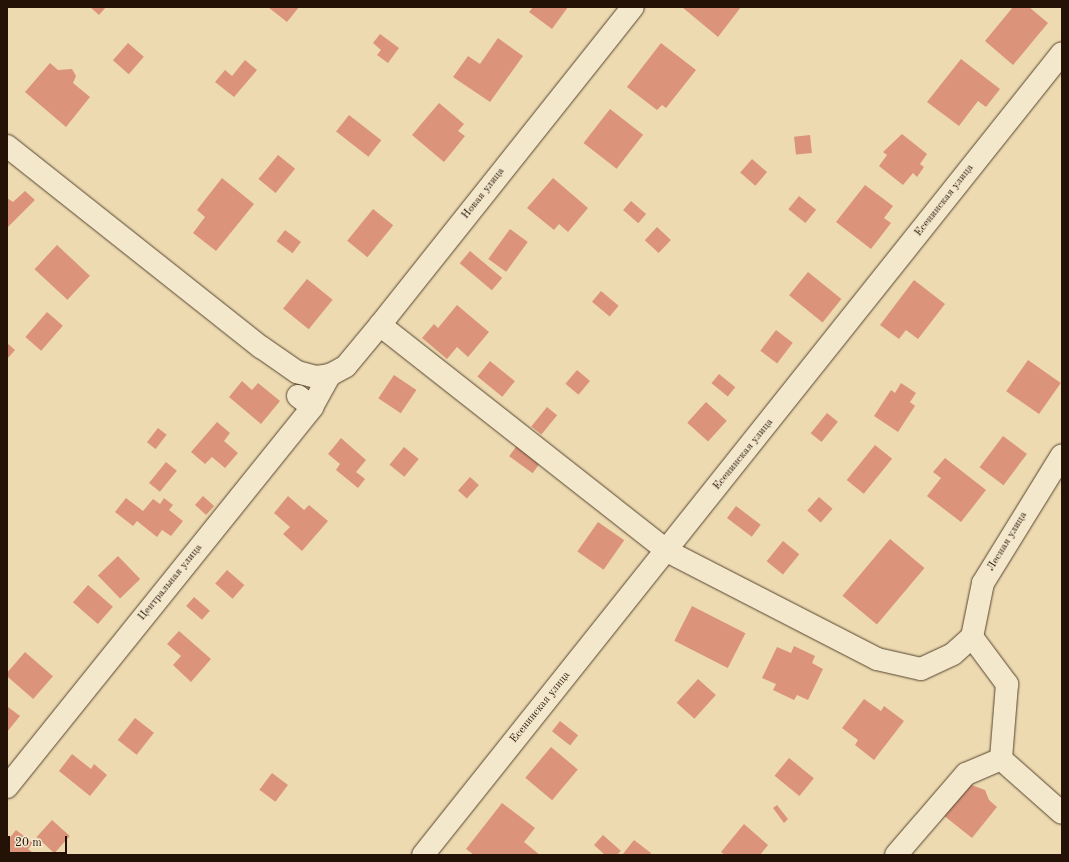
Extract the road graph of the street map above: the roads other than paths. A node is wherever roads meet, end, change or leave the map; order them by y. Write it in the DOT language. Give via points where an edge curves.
graph roads {
  1 [pos="633,7"];
  2 [pos="1062,53"];
  3 [pos="7,146"];
  4 [pos="380,325"];
  5 [pos="330,375"];
  6 [pos="1062,455"];
  7 [pos="667,551"];
  8 [pos="972,637"];
  9 [pos="1001,759"];
  10 [pos="7,787"];
  11 [pos="1062,813"];
  12 [pos="423,855"];
  13 [pos="896,855"];
  1 -- 4 [label="street, Новая улица"];
  2 -- 7 [label="street, Есенинская улица"];
  3 -- 5 [label="street" via="261,347 297,372 316,377"];
  4 -- 5 [label="street, Новая улица" via="346,366"];
  4 -- 7 [label="street"];
  5 -- 10 [label="street, Центральная улица" via="305,402"];
  6 -- 8 [label="street, Лесная улица" via="983,583"];
  7 -- 8 [label="street" via="877,659 921,669 953,654"];
  7 -- 12 [label="street, Есенинская улица"];
  8 -- 9 [label="street" via="1007,684"];
  9 -- 11 [label="street"];
  9 -- 13 [label="street" via="966,774"];
}
